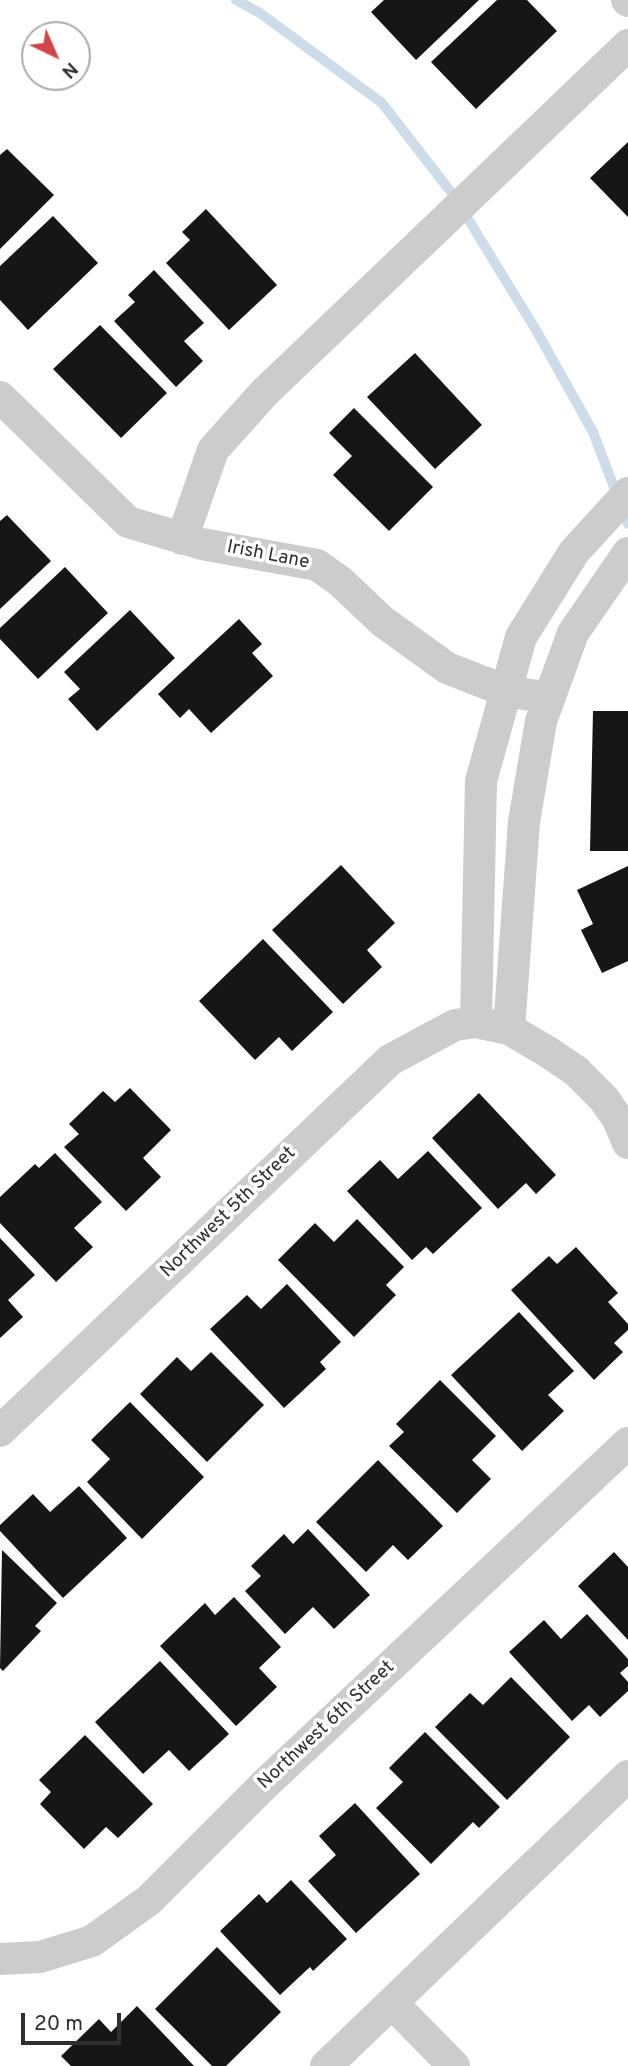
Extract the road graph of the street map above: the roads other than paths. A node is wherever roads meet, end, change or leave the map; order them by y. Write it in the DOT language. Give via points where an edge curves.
graph roads {
  1 [pos="628,45"];
  2 [pos="0,397"];
  3 [pos="628,493"];
  4 [pos="182,539"];
  5 [pos="628,553"];
  6 [pos="506,691"];
  7 [pos="549,698"];
  8 [pos="476,1022"];
  9 [pos="509,1029"];
  10 [pos="628,1143"];
  11 [pos="0,1431"];
  12 [pos="628,1443"];
  13 [pos="628,1776"];
  14 [pos="0,1959"];
  15 [pos="392,2003"];
  16 [pos="326,2066"];
  17 [pos="454,2066"];
  1 -- 4 [label="street" via="264,393 213,450"];
  2 -- 4 [label="street, Irish Lane" via="128,522"];
  3 -- 6 [label="street" via="574,552 521,636"];
  4 -- 6 [label="street, Irish Lane" via="317,565 382,621 447,668"];
  5 -- 7 [label="street" via="573,633"];
  6 -- 7 [label="street, Irish Lane"];
  6 -- 8 [label="street" via="481,781"];
  7 -- 9 [label="street" via="524,822"];
  8 -- 9 [label="street, Northwest 5th Street"];
  8 -- 11 [label="street, Northwest 5th Street" via="455,1025 390,1060"];
  9 -- 10 [label="street" via="576,1072 604,1099"];
  12 -- 14 [label="street, Northwest 6th Street" via="265,1784 149,1900 92,1941 40,1957"];
  13 -- 15 [label="street"];
  15 -- 16 [label="street"];
  15 -- 17 [label="street"];
}
